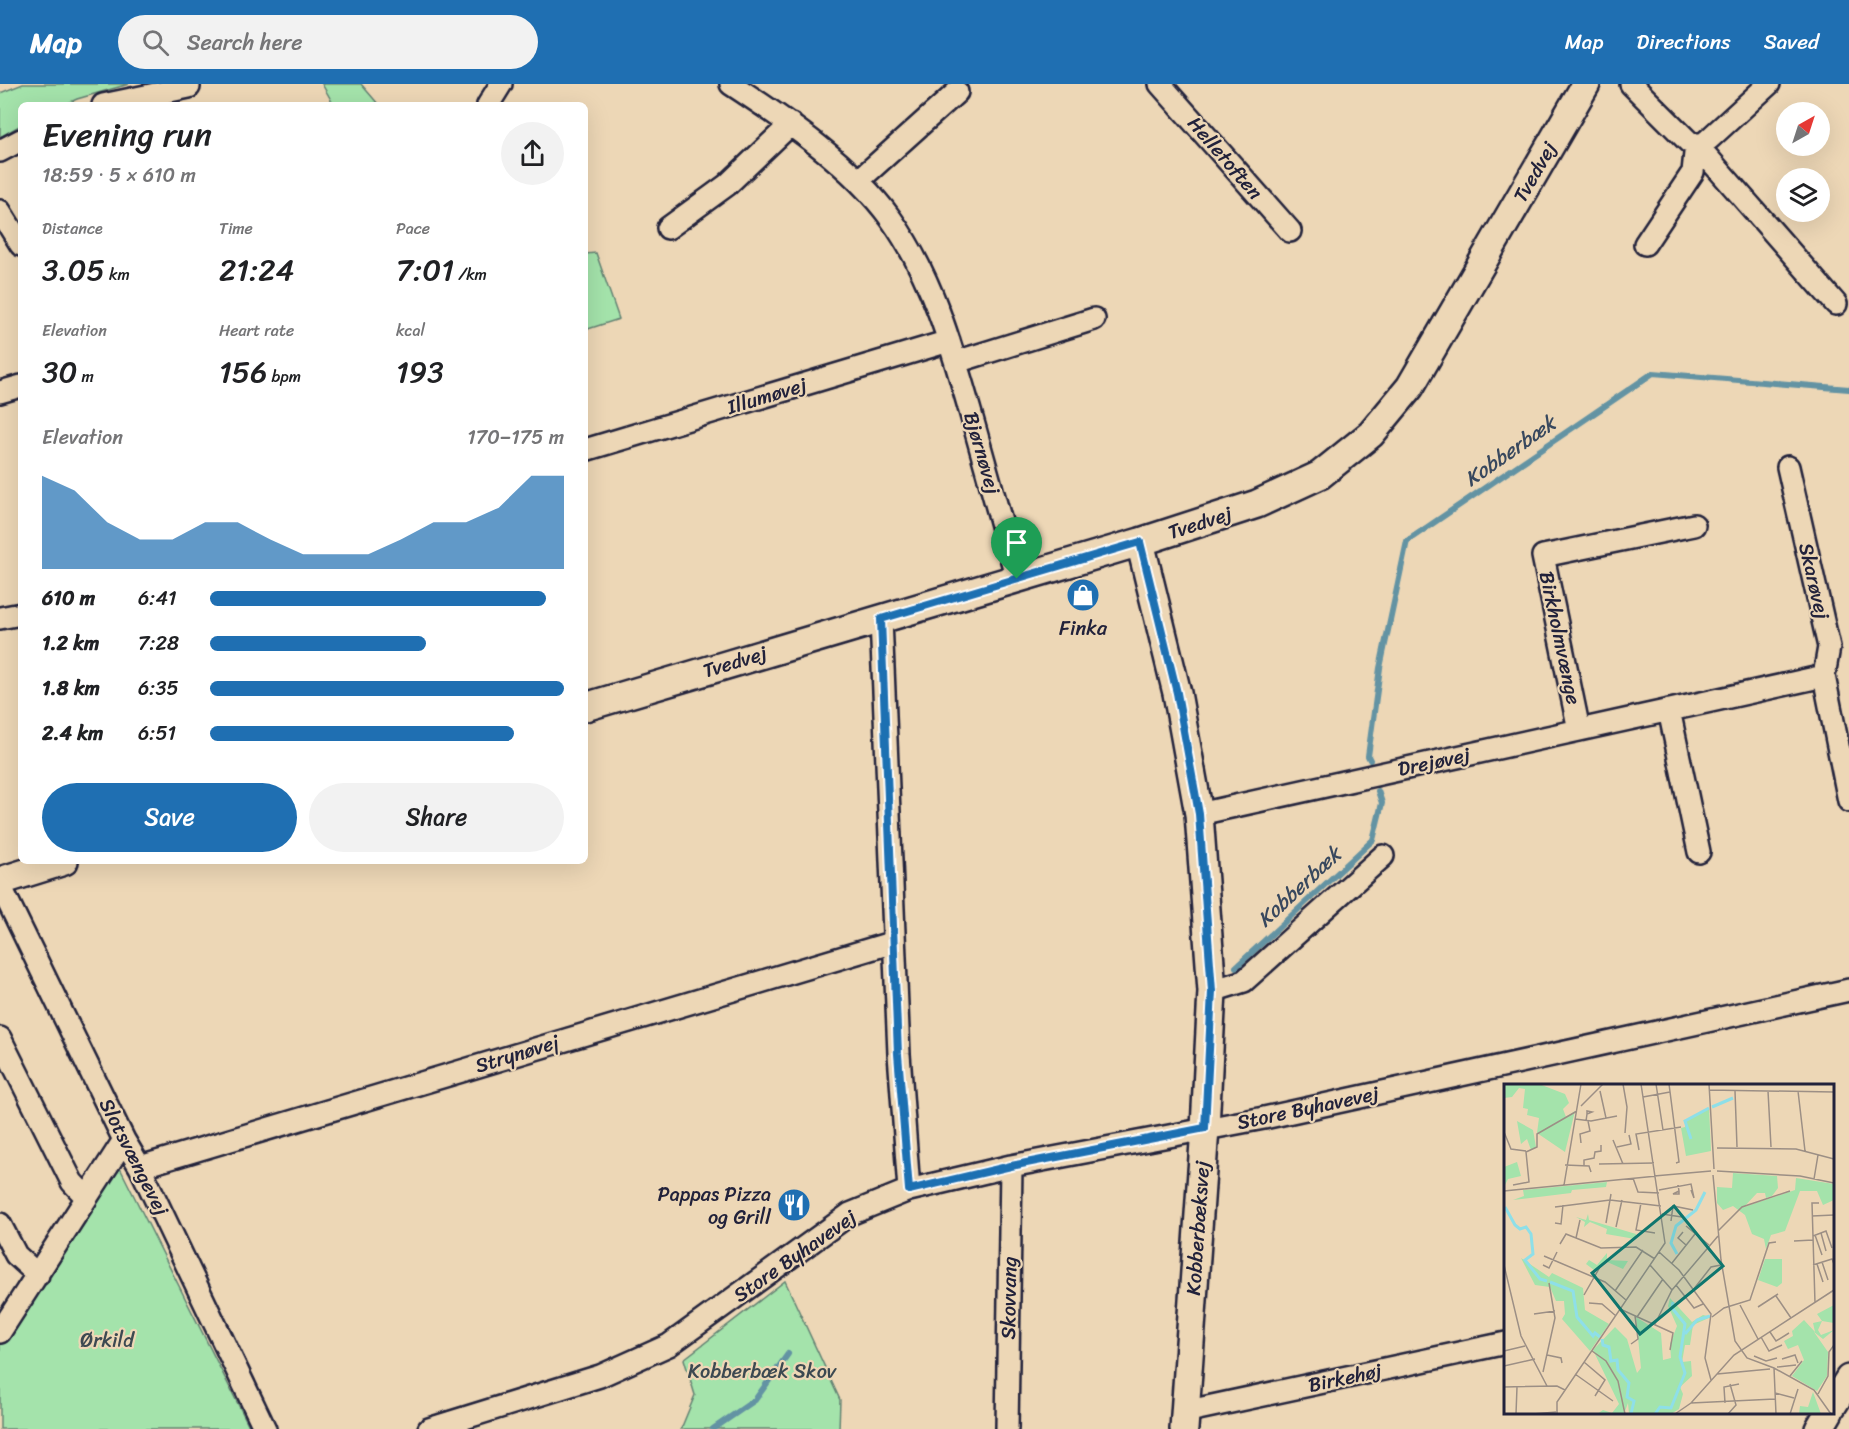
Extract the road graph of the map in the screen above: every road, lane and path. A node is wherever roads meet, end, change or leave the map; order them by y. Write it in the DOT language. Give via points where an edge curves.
graph roads {
  1 [pos="501,84"];
  2 [pos="731,84"];
  3 [pos="1160,84"];
  4 [pos="1586,84"];
  5 [pos="1631,84"];
  6 [pos="1769,84"];
  7 [pos="189,87"];
  8 [pos="957,92"];
  9 [pos="116,102"];
  10 [pos="490,102"];
  11 [pos="791,124"];
  12 [pos="18,142"];
  13 [pos="1696,144"];
  14 [pos="0,151"];
  15 [pos="858,180"];
  16 [pos="0,212"];
  17 [pos="668,228"];
  18 [pos="1290,231"];
  19 [pos="18,240"];
  20 [pos="1645,244"];
  21 [pos="1836,304"];
  22 [pos="1094,319"];
  23 [pos="949,341"];
  24 [pos="956,362"];
  25 [pos="18,387"];
  26 [pos="0,392"];
  27 [pos="588,449"];
  28 [pos="1788,467"];
  29 [pos="1694,525"];
  30 [pos="1140,542"];
  31 [pos="1017,579"];
  32 [pos="18,615"];
  33 [pos="0,618"];
  34 [pos="881,619"];
  35 [pos="1824,676"];
  36 [pos="588,706"];
  37 [pos="1669,710"];
  38 [pos="1579,730"];
  39 [pos="1849,801"];
  40 [pos="1199,814"];
  41 [pos="1699,852"];
  42 [pos="1383,856"];
  43 [pos="55,864"];
  44 [pos="0,883"];
  45 [pos="894,942"];
  46 [pos="1849,990"];
  47 [pos="1212,991"];
  48 [pos="0,1038"];
  49 [pos="1205,1128"];
  50 [pos="124,1140"];
  51 [pos="1011,1166"];
  52 [pos="140,1167"];
  53 [pos="909,1190"];
  54 [pos="86,1197"];
  55 [pos="0,1224"];
  56 [pos="38,1275"];
  57 [pos="0,1332"];
  58 [pos="1504,1343"];
  59 [pos="1828,1414"];
  60 [pos="1184,1421"];
  61 [pos="265,1429"];
  62 [pos="429,1429"];
  63 [pos="1007,1429"];
  64 [pos="1819,1429"];
  1 -- 10 [label="street"];
  2 -- 11 [label="street, Bjørnøvej"];
  3 -- 18 [label="street, Helletoften"];
  4 -- 30 [label="street, Tvedvej" via="1410,387 1371,434 1320,475 1257,504"];
  5 -- 13 [label="street" via="1689,142"];
  6 -- 13 [label="street" via="1703,144"];
  7 -- 9 [label="street"];
  8 -- 15 [label="street"];
  11 -- 15 [label="street, Bjørnøvej"];
  11 -- 17 [label="street" via="727,185"];
  12 -- 14 [label="street"];
  13 -- 20 [label="street" via="1693,172"];
  13 -- 21 [label="street"];
  15 -- 23 [label="street, Bjørnøvej" via="891,218 919,264"];
  16 -- 19 [label="street"];
  22 -- 24 [label="street"];
  23 -- 24 [label="street, Bjørnøvej"];
  23 -- 27 [label="street, Illumøvej"];
  24 -- 31 [label="street, Bjørnøvej"];
  25 -- 26 [label="street"];
  28 -- 35 [label="street, Skarøvej" via="1829,647"];
  29 -- 38 [label="street, Birkholmvænge" via="1543,556"];
  30 -- 31 [label="street, Tvedvej"];
  30 -- 40 [label="street, Kobberbæksvej" via="1177,693"];
  31 -- 34 [label="street, Tvedvej"];
  32 -- 33 [label="street"];
  34 -- 36 [label="street, Tvedvej"];
  34 -- 45 [label="street"];
  35 -- 37 [label="street, Drejøvej"];
  35 -- 39 [label="street, Skarøvej"];
  37 -- 38 [label="street, Drejøvej"];
  37 -- 41 [label="street"];
  38 -- 40 [label="street, Drejøvej"];
  40 -- 47 [label="street, Kobberbæksvej"];
  42 -- 47 [label="street" via="1244,981"];
  43 -- 44 [label="street"];
  44 -- 50 [label="street, Slotsvængevej"];
  45 -- 52 [label="street, Strynøvej"];
  45 -- 53 [label="street"];
  46 -- 49 [label="street, Store Byhavevej"];
  47 -- 49 [label="street, Kobberbæksvej"];
  48 -- 54 [label="street" via="72,1182"];
  49 -- 51 [label="street, Store Byhavevej"];
  49 -- 60 [label="street, Kobberbæksvej"];
  50 -- 52 [label="street, Slotsvængevej"];
  50 -- 54 [label="street"];
  51 -- 53 [label="street, Store Byhavevej"];
  51 -- 63 [label="street, Skovvang"];
  52 -- 61 [label="street, Slotsvængevej"];
  53 -- 62 [label="street, Store Byhavevej" via="850,1214 669,1345 600,1376"];
  54 -- 56 [label="street"];
  55 -- 56 [label="street" via="16,1255"];
  56 -- 57 [label="street"];
  58 -- 60 [label="street, Birkehøj"];
  59 -- 64 [label="street"];
}
